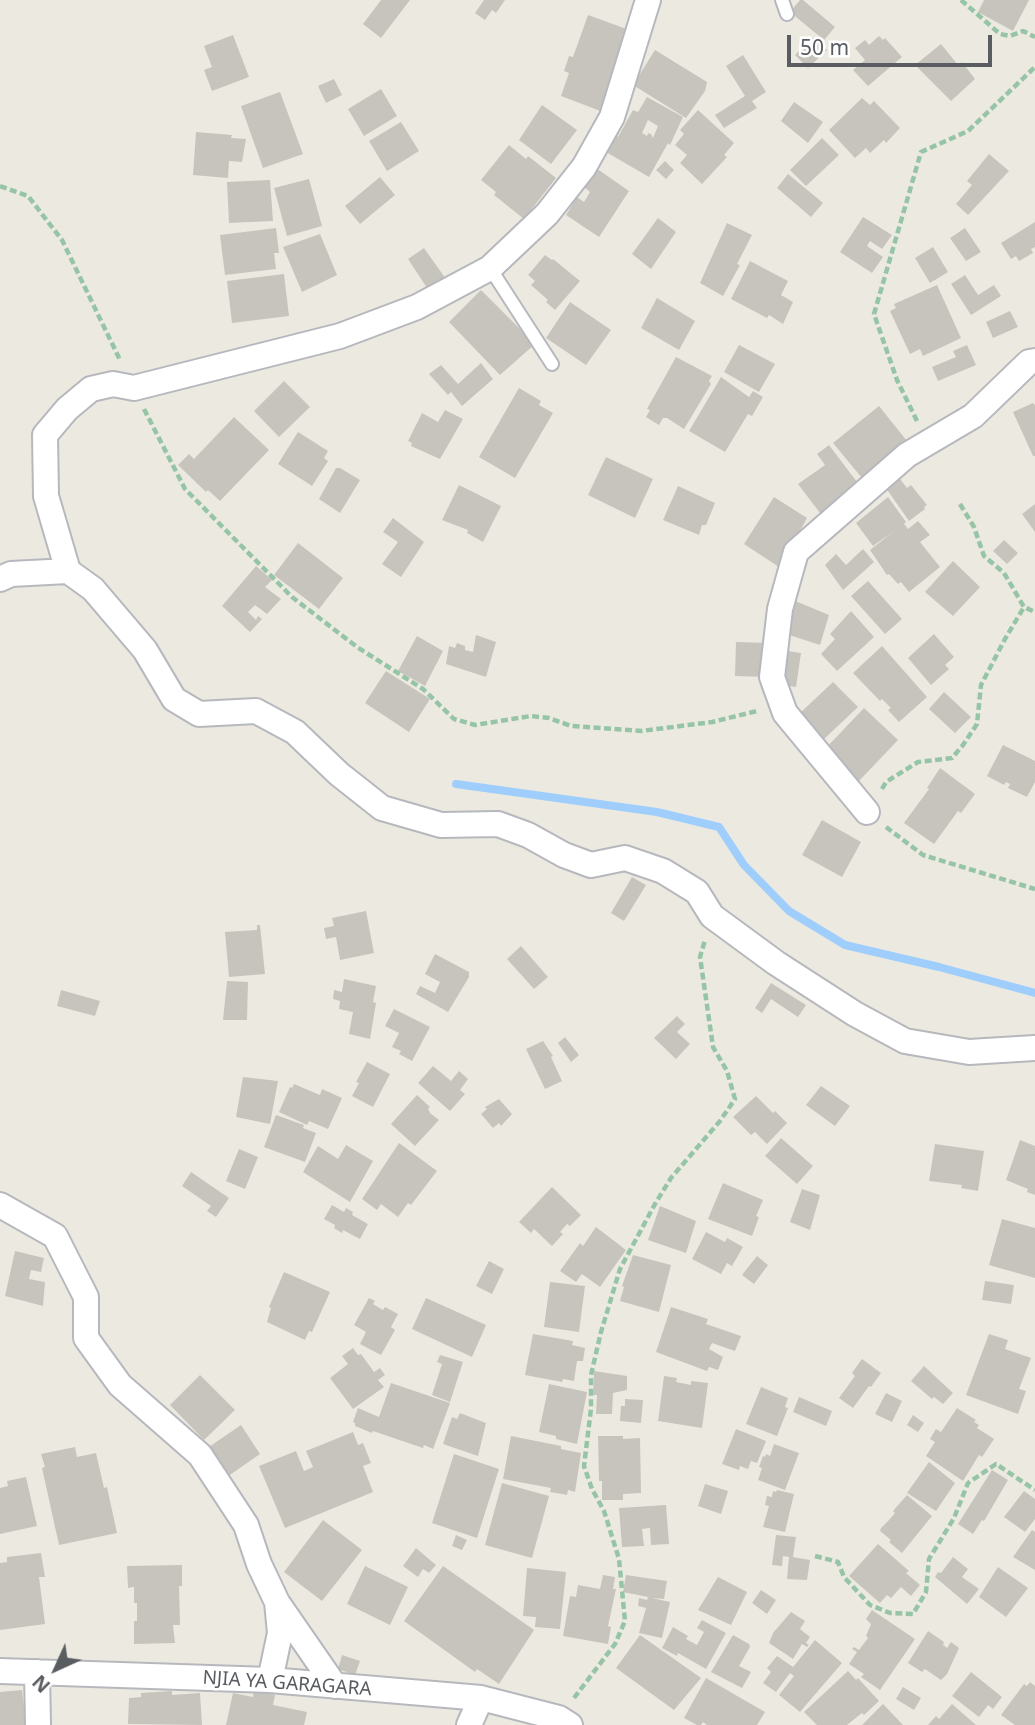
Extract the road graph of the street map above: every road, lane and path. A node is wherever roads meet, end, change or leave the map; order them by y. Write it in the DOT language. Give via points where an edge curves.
graph roads {
  1 [pos="648,0"];
  2 [pos="782,0"];
  3 [pos="961,0"];
  4 [pos="788,14"];
  5 [pos="1035,37"];
  6 [pos="1035,67"];
  7 [pos="0,186"];
  8 [pos="490,268"];
  9 [pos="1035,361"];
  10 [pos="552,364"];
  11 [pos="134,388"];
  12 [pos="907,455"];
  13 [pos="960,504"];
  14 [pos="68,571"];
  15 [pos="0,579"];
  16 [pos="1024,607"];
  17 [pos="1035,612"];
  18 [pos="782,705"];
  19 [pos="867,812"];
  20 [pos="1035,889"];
  21 [pos="712,916"];
  22 [pos="1035,1048"];
  23 [pos="0,1205"];
  24 [pos="1035,1490"];
  25 [pos="815,1556"];
  26 [pos="277,1602"];
  27 [pos="0,1671"];
  28 [pos="37,1672"];
  29 [pos="270,1680"];
  30 [pos="335,1686"];
  31 [pos="481,1698"];
  32 [pos="564,1722"];
  33 [pos="37,1725"];
  34 [pos="469,1725"];
  1 -- 8 [label="street" via="612,117 584,167 547,214"];
  2 -- 4 [label="lane"];
  3 -- 5 [label="path" via="1000,34 1023,31"];
  6 -- 12 [label="path" via="968,131 921,152 874,314 897,380 918,422"];
  7 -- 11 [label="path" via="28,197 62,240"];
  8 -- 10 [label="lane"];
  8 -- 11 [label="street" via="417,307 340,336"];
  9 -- 12 [label="street" via="973,416"];
  11 -- 14 [label="street" via="113,384 91,389 46,435 46,496"];
  11 -- 18 [label="path" via="184,489 292,597 357,647 423,689 454,719 475,725 531,716 571,726 641,731 712,722"];
  12 -- 18 [label="street" via="796,552 780,609 772,677"];
  13 -- 16 [label="path" via="984,556 1004,573"];
  14 -- 15 [label="street" via="11,574"];
  14 -- 21 [label="street" via="93,589 145,650 174,699 199,714 256,711 295,732 382,808 441,825 498,824 591,865 625,858 663,871 697,892"];
  16 -- 17 [label="path"];
  16 -- 19 [label="path" via="981,685 977,724 963,745 952,758 918,762 886,782"];
  18 -- 19 [label="street"];
  19 -- 20 [label="path" via="923,855"];
  21 -- 22 [label="street" via="855,1014 905,1041 969,1052"];
  21 -- 32 [label="path" via="700,957 713,1047 727,1071 735,1099 655,1204 620,1269 601,1332 591,1375 584,1466 619,1559 625,1621"];
  23 -- 26 [label="street" via="55,1236 86,1297 86,1338 120,1385 200,1455 246,1525"];
  24 -- 25 [label="path" via="996,1464 968,1483 954,1518 929,1559 926,1592 913,1614 890,1613 870,1605 844,1577 838,1562"];
  26 -- 29 [label="street" via="280,1633"];
  26 -- 30 [label="street"];
  27 -- 28 [label="street, NJIA YA GARAGARA"];
  28 -- 29 [label="street, NJIA YA GARAGARA"];
  28 -- 33 [label="street"];
  29 -- 30 [label="street, NJIA YA GARAGARA"];
  30 -- 31 [label="street, NJIA YA GARAGARA"];
  31 -- 32 [label="street, NJIA YA GARAGARA"];
  31 -- 34 [label="street"];
}
